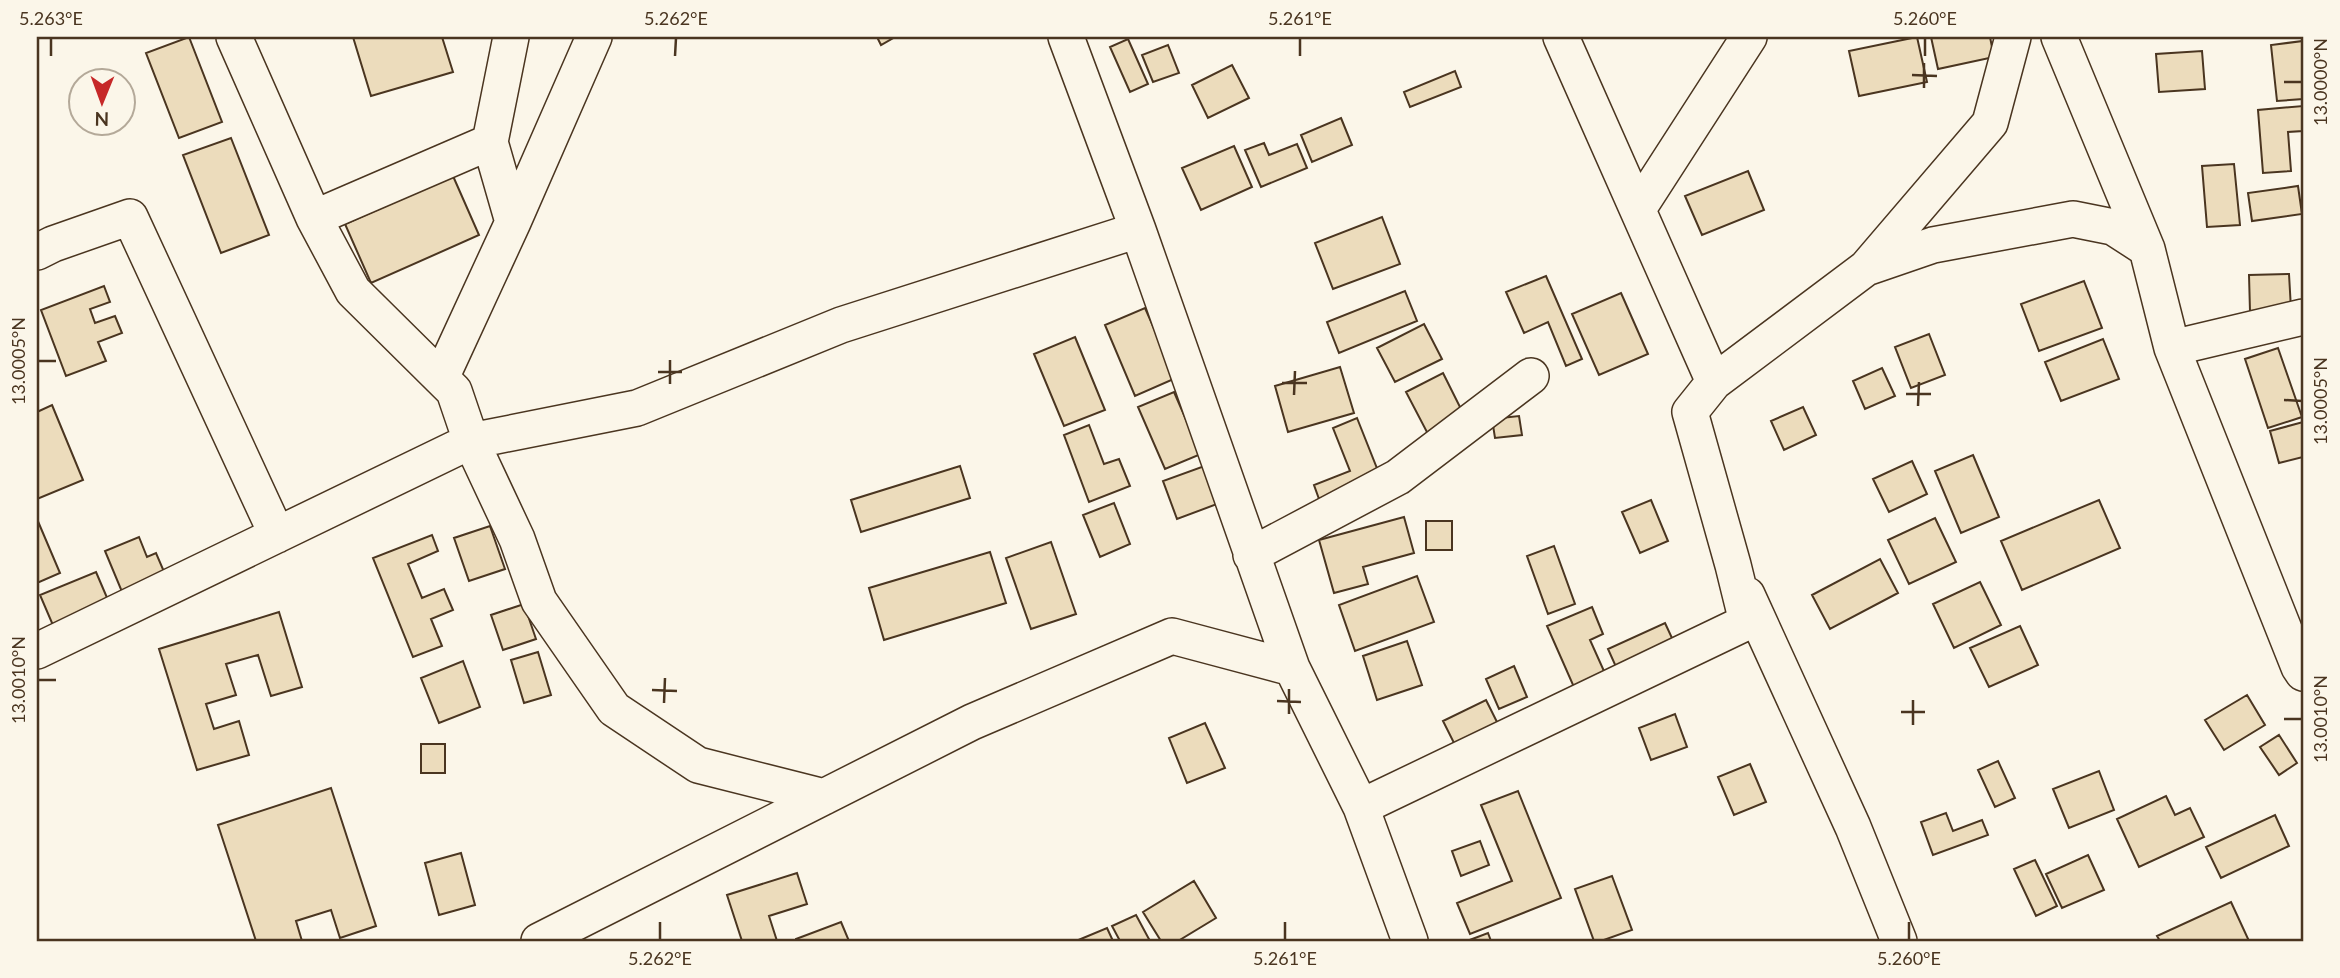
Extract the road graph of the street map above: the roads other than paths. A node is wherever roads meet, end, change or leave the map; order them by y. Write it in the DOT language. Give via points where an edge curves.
graph roads {
  1 [pos="234,37"];
  2 [pos="511,37"];
  3 [pos="594,37"];
  4 [pos="1066,37"];
  5 [pos="1561,37"];
  6 [pos="1749,37"];
  7 [pos="2013,37"];
  8 [pos="2059,37"];
  9 [pos="490,142"];
  10 [pos="1638,209"];
  11 [pos="314,218"];
  12 [pos="513,222"];
  13 [pos="1138,230"];
  14 [pos="2147,249"];
  15 [pos="37,252"];
  16 [pos="1866,268"];
  17 [pos="2303,317"];
  18 [pos="2172,348"];
  19 [pos="1531,376"];
  20 [pos="441,378"];
  21 [pos="1714,382"];
  22 [pos="471,441"];
  23 [pos="277,535"];
  24 [pos="1251,555"];
  25 [pos="1733,565"];
  26 [pos="37,651"];
  27 [pos="1292,668"];
  28 [pos="2303,673"];
  29 [pos="824,797"];
  30 [pos="1361,807"];
  31 [pos="539,941"];
  32 [pos="1410,941"];
  33 [pos="1899,941"];
  1 -- 11 [label="street"];
  2 -- 9 [label="street"];
  3 -- 12 [label="street"];
  4 -- 13 [label="street"];
  5 -- 10 [label="street"];
  6 -- 10 [label="street"];
  7 -- 16 [label="street" via="1990,123"];
  8 -- 14 [label="street"];
  9 -- 11 [label="street"];
  9 -- 12 [label="street"];
  10 -- 21 [label="street"];
  11 -- 20 [label="street" via="354,291"];
  12 -- 20 [label="street"];
  13 -- 22 [label="street" via="841,325 637,408"];
  13 -- 24 [label="street"];
  14 -- 16 [label="street" via="2113,227 2073,219 1933,245"];
  14 -- 18 [label="street"];
  15 -- 23 [label="street" via="130,218"];
  16 -- 21 [label="street"];
  17 -- 18 [label="street"];
  18 -- 28 [label="street"];
  19 -- 24 [label="street" via="1398,477"];
  20 -- 22 [label="street" via="454,391"];
  21 -- 25 [label="street" via="1690,412"];
  22 -- 23 [label="street"];
  22 -- 29 [label="street" via="539,601 614,709 698,765"];
  23 -- 26 [label="street"];
  24 -- 27 [label="street"];
  25 -- 30 [label="street" via="1747,622"];
  25 -- 33 [label="street" via="1853,827"];
  27 -- 29 [label="street" via="1172,636 972,722"];
  27 -- 30 [label="street"];
  29 -- 31 [label="street"];
  30 -- 32 [label="street"];
}
